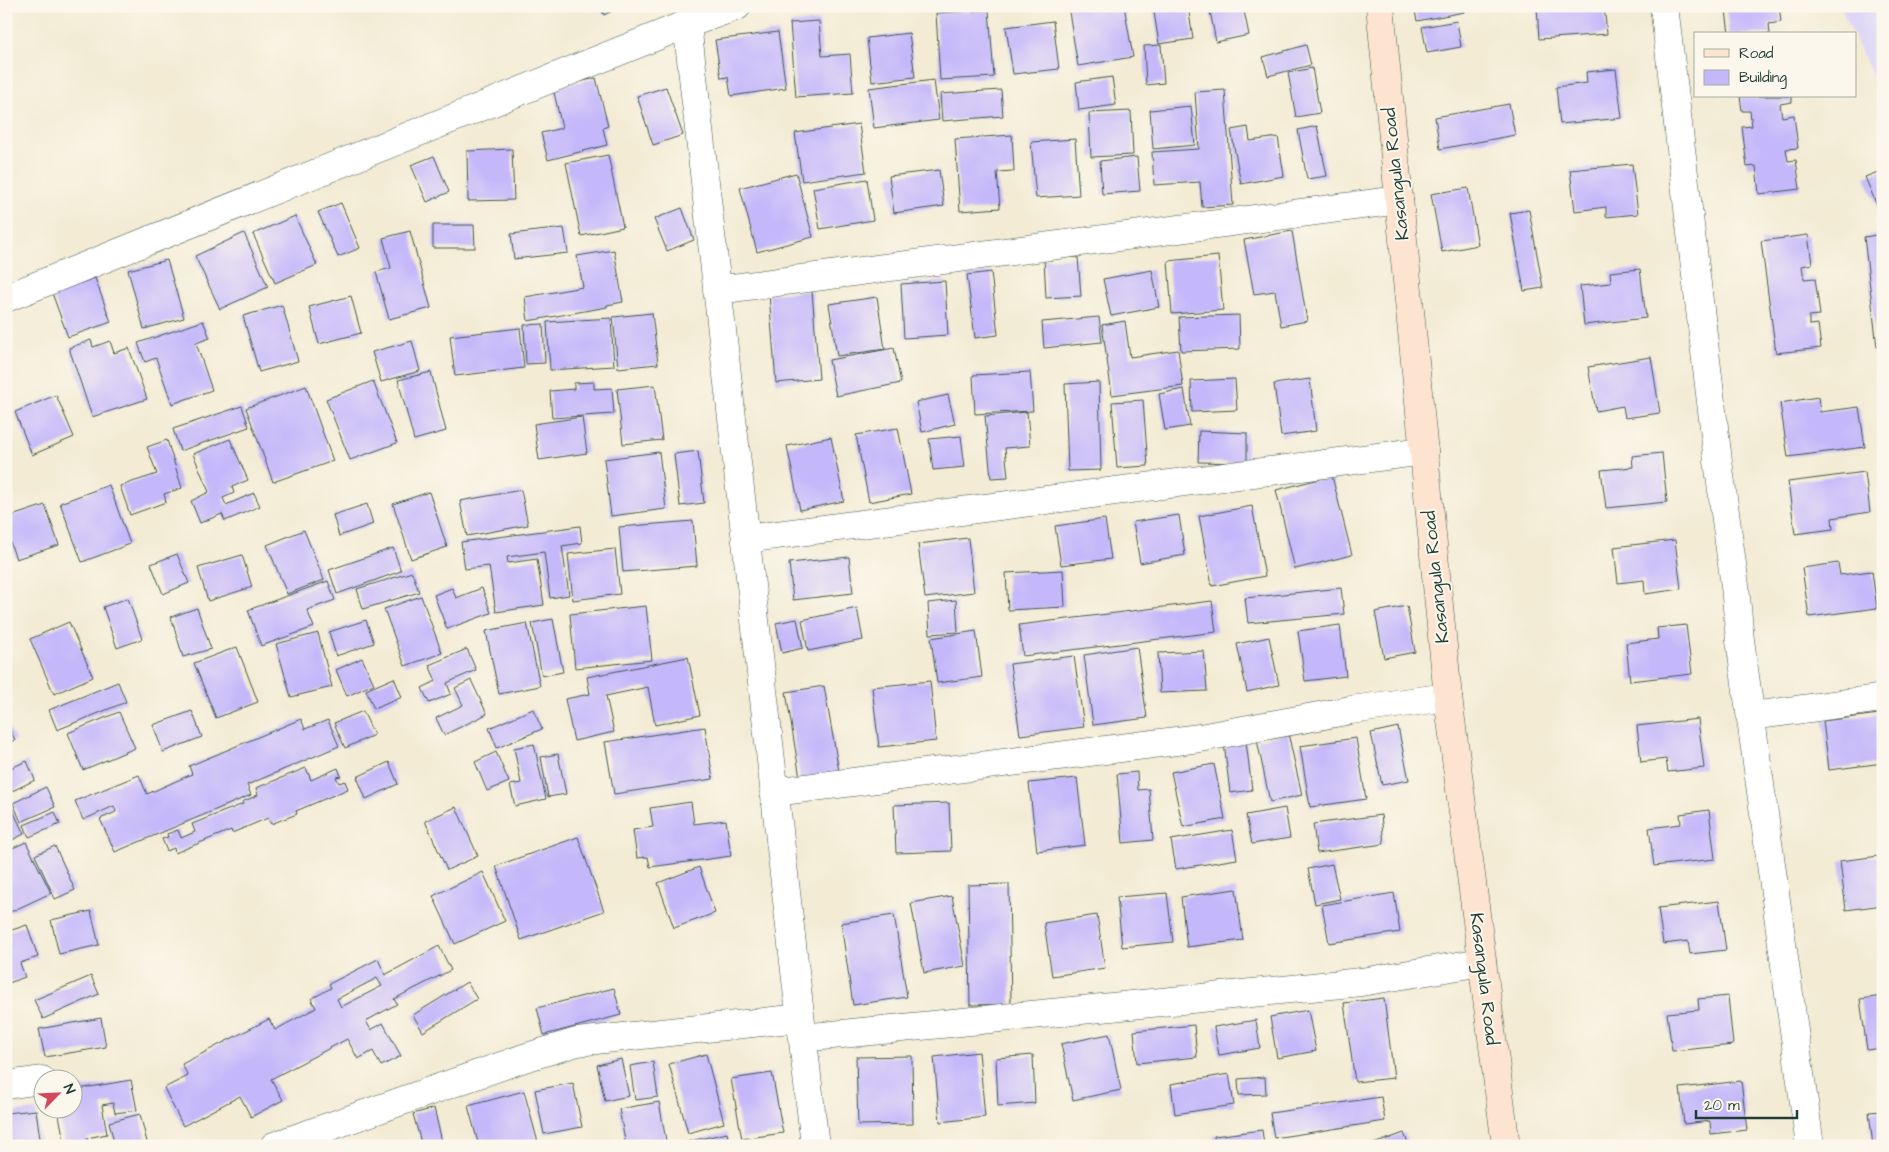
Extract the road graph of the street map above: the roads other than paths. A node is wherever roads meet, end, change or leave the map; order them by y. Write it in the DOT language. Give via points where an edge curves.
graph roads {
  1 [pos="737,6"];
  2 [pos="1380,6"];
  3 [pos="1664,6"];
  4 [pos="687,24"];
  5 [pos="1399,200"];
  6 [pos="717,290"];
  7 [pos="6,298"];
  8 [pos="1424,451"];
  9 [pos="746,539"];
  10 [pos="1448,697"];
  11 [pos="1883,698"];
  12 [pos="1752,716"];
  13 [pos="774,792"];
  14 [pos="1482,962"];
  15 [pos="801,1028"];
  16 [pos="32,1081"];
  17 [pos="6,1085"];
  18 [pos="274,1146"];
  19 [pos="814,1146"];
  20 [pos="1506,1146"];
  21 [pos="1810,1146"];
  1 -- 4 [label="street"];
  2 -- 5 [label="main road, Kasangula Road"];
  3 -- 12 [label="street" via="1740,640"];
  4 -- 6 [label="street"];
  4 -- 7 [label="street"];
  5 -- 6 [label="street"];
  5 -- 8 [label="main road, Kasangula Road"];
  6 -- 9 [label="street"];
  8 -- 9 [label="street"];
  8 -- 10 [label="main road, Kasangula Road"];
  9 -- 13 [label="street"];
  10 -- 13 [label="street" via="1351,710 1200,738"];
  10 -- 14 [label="main road, Kasangula Road"];
  11 -- 12 [label="street"];
  12 -- 21 [label="street"];
  13 -- 15 [label="street"];
  14 -- 15 [label="street" via="1361,982"];
  14 -- 20 [label="main road, Kasangula Road"];
  15 -- 18 [label="street" via="577,1042"];
  15 -- 19 [label="street"];
  16 -- 17 [label="street"];
}
